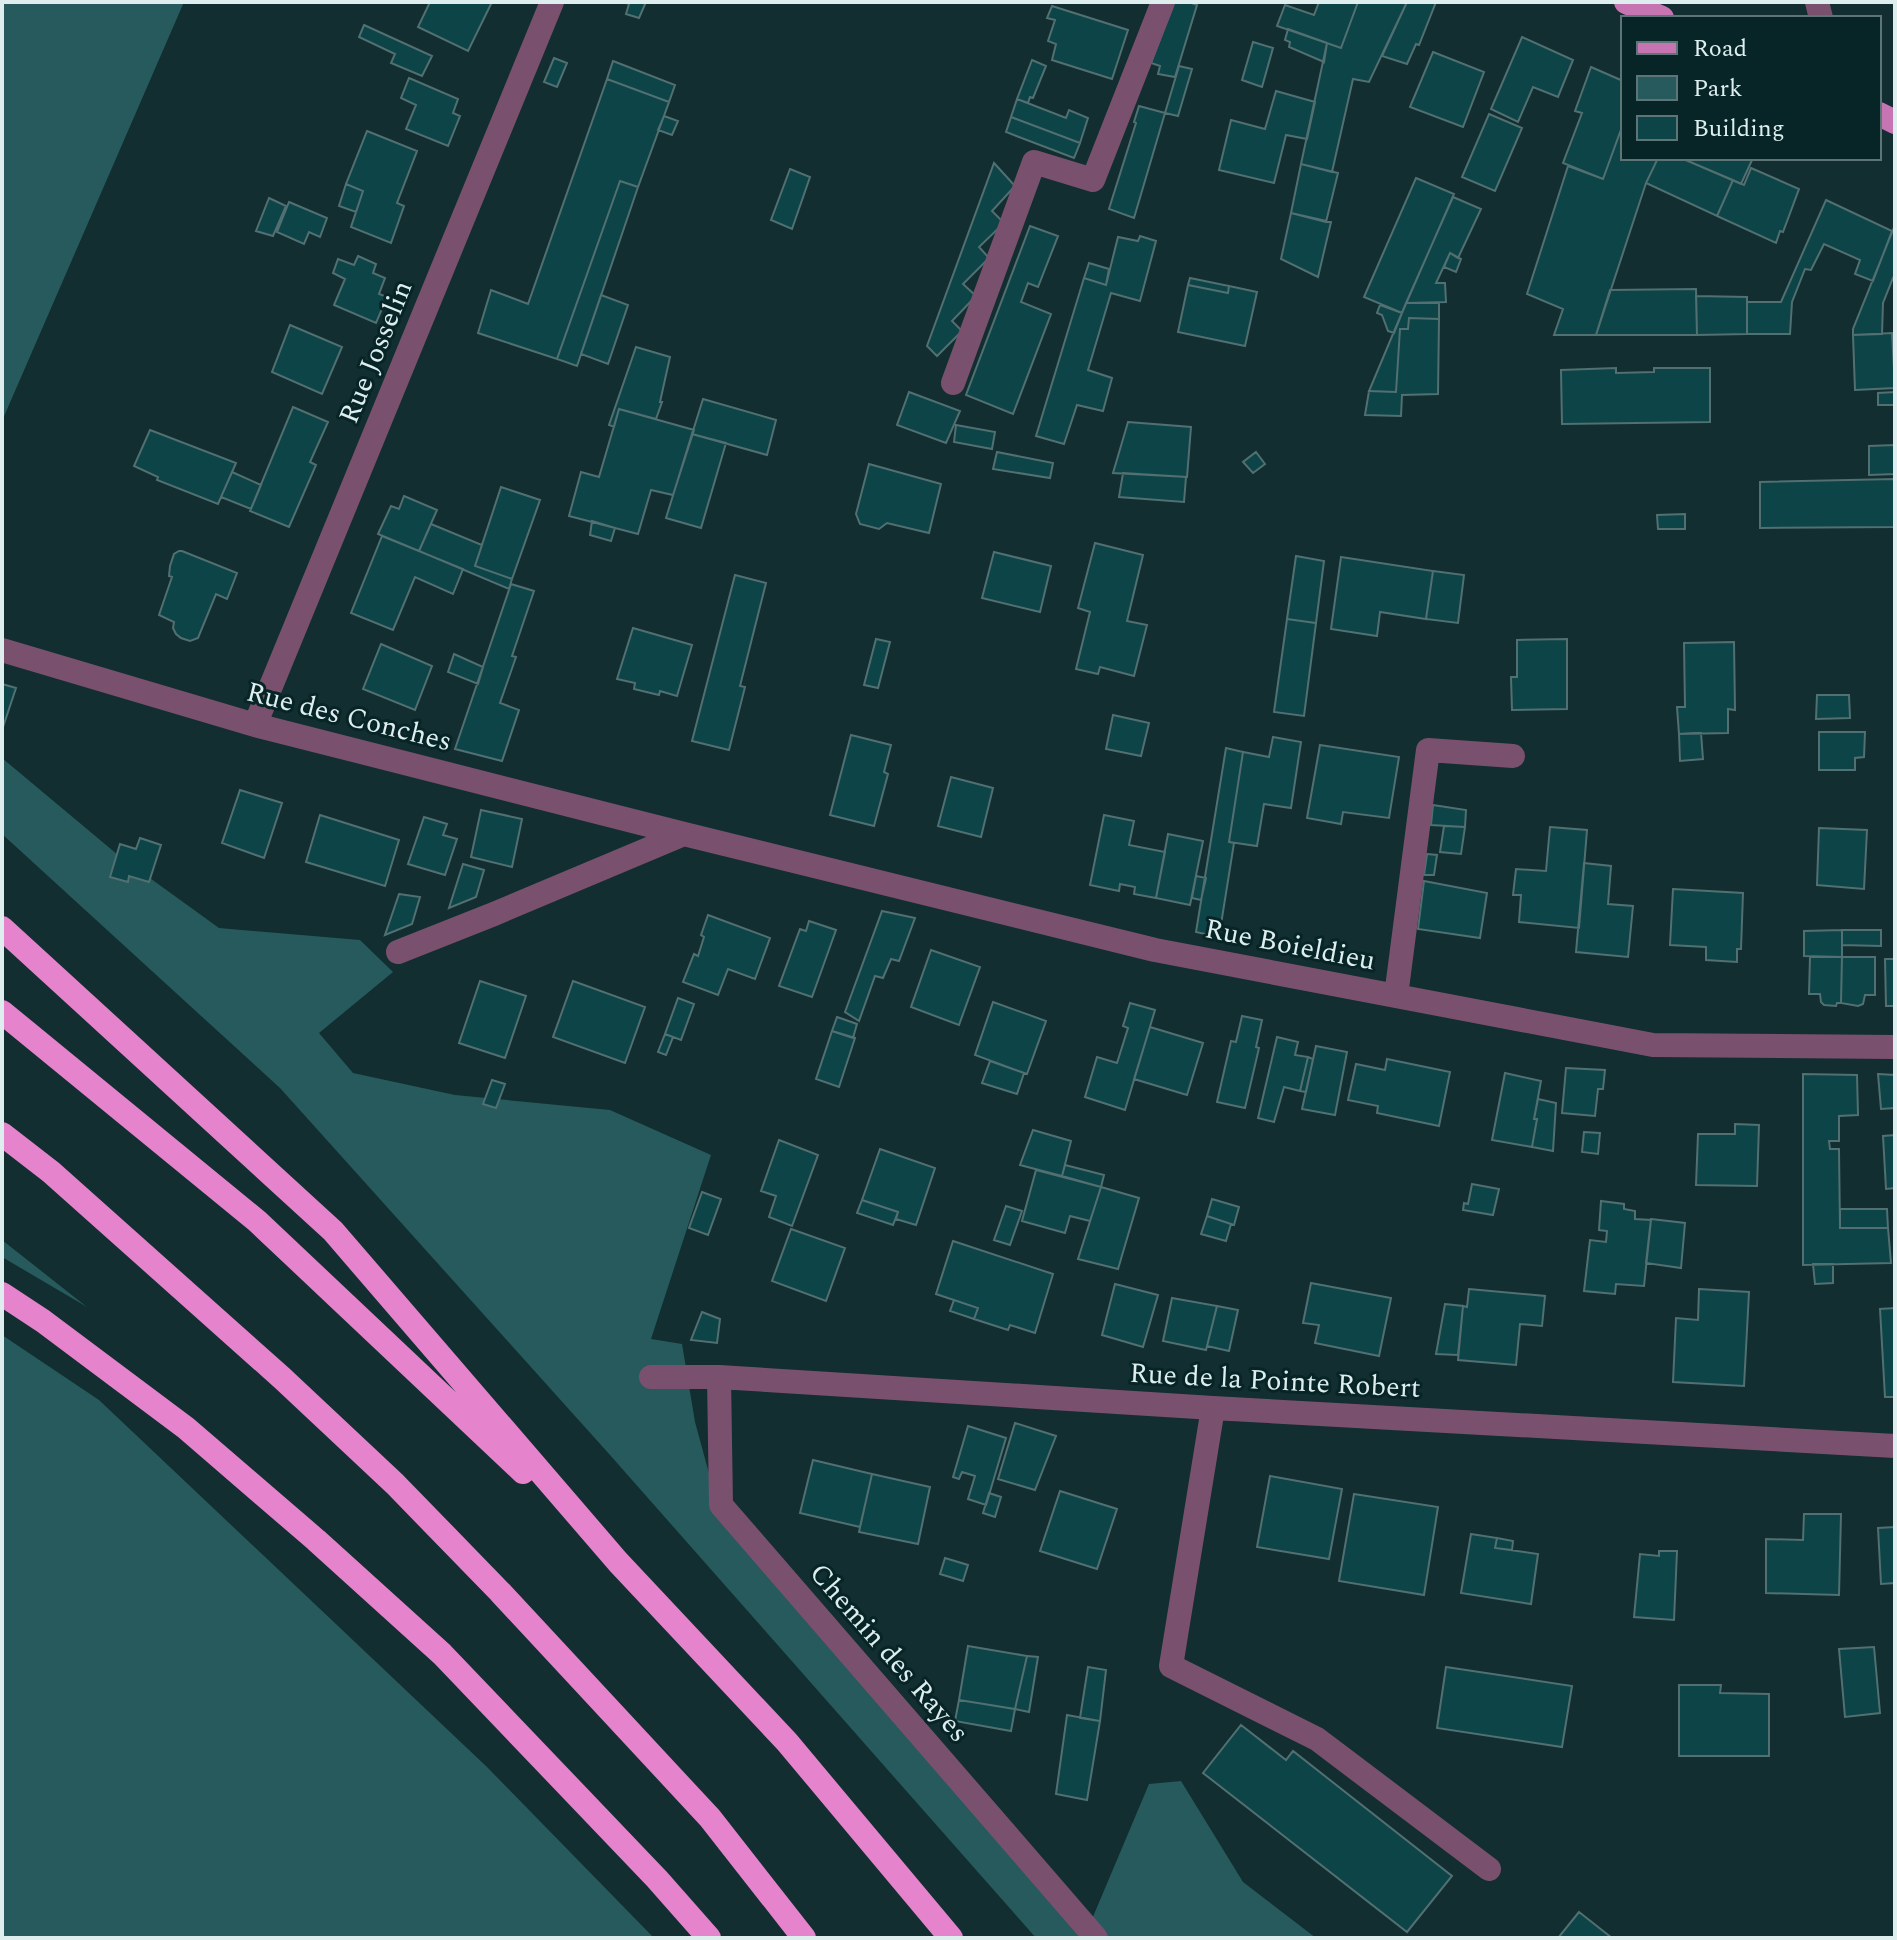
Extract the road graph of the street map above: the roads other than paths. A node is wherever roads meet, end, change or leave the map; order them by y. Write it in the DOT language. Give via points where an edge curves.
graph roads {
  1 [pos="552,2"];
  2 [pos="1163,2"];
  3 [pos="1626,2"];
  4 [pos="1658,16"];
  5 [pos="953,383"];
  6 [pos="2,650"];
  7 [pos="255,725"];
  8 [pos="1513,756"];
  9 [pos="684,834"];
  10 [pos="2,928"];
  11 [pos="398,952"];
  12 [pos="1396,996"];
  13 [pos="2,1012"];
  14 [pos="1895,1047"];
  15 [pos="2,1134"];
  16 [pos="2,1294"];
  17 [pos="651,1377"];
  18 [pos="719,1377"];
  19 [pos="1213,1408"];
  20 [pos="1895,1446"];
  21 [pos="618,1562"];
  22 [pos="1489,1869"];
  23 [pos="709,1938"];
  24 [pos="804,1938"];
  25 [pos="951,1938"];
  26 [pos="1096,1938"];
  1 -- 7 [label="street, Rue Josselin"];
  2 -- 5 [label="street" via="1093,180 1034,162"];
  3 -- 4 [label="main road"];
  6 -- 7 [label="street, Rue des Conches"];
  7 -- 9 [label="street, Rue des Conches"];
  8 -- 12 [label="street" via="1428,750"];
  9 -- 11 [label="street"];
  9 -- 12 [label="street, Rue Boieldieu" via="1155,950"];
  10 -- 21 [label="highway" via="333,1231"];
  12 -- 14 [label="street, Rue Boieldieu" via="1653,1045"];
  13 -- 21 [label="highway" via="257,1221"];
  15 -- 24 [label="highway" via="51,1172 395,1484 710,1818"];
  16 -- 23 [label="highway" via="186,1428 419,1633"];
  17 -- 18 [label="street, Rue de la Pointe Robert"];
  18 -- 19 [label="street, Rue de la Pointe Robert"];
  18 -- 26 [label="street, Chemin des Rayes" via="721,1505"];
  19 -- 20 [label="street, Rue de la Pointe Robert"];
  19 -- 22 [label="street" via="1171,1666 1317,1739"];
  21 -- 25 [label="highway" via="787,1742"];
}
